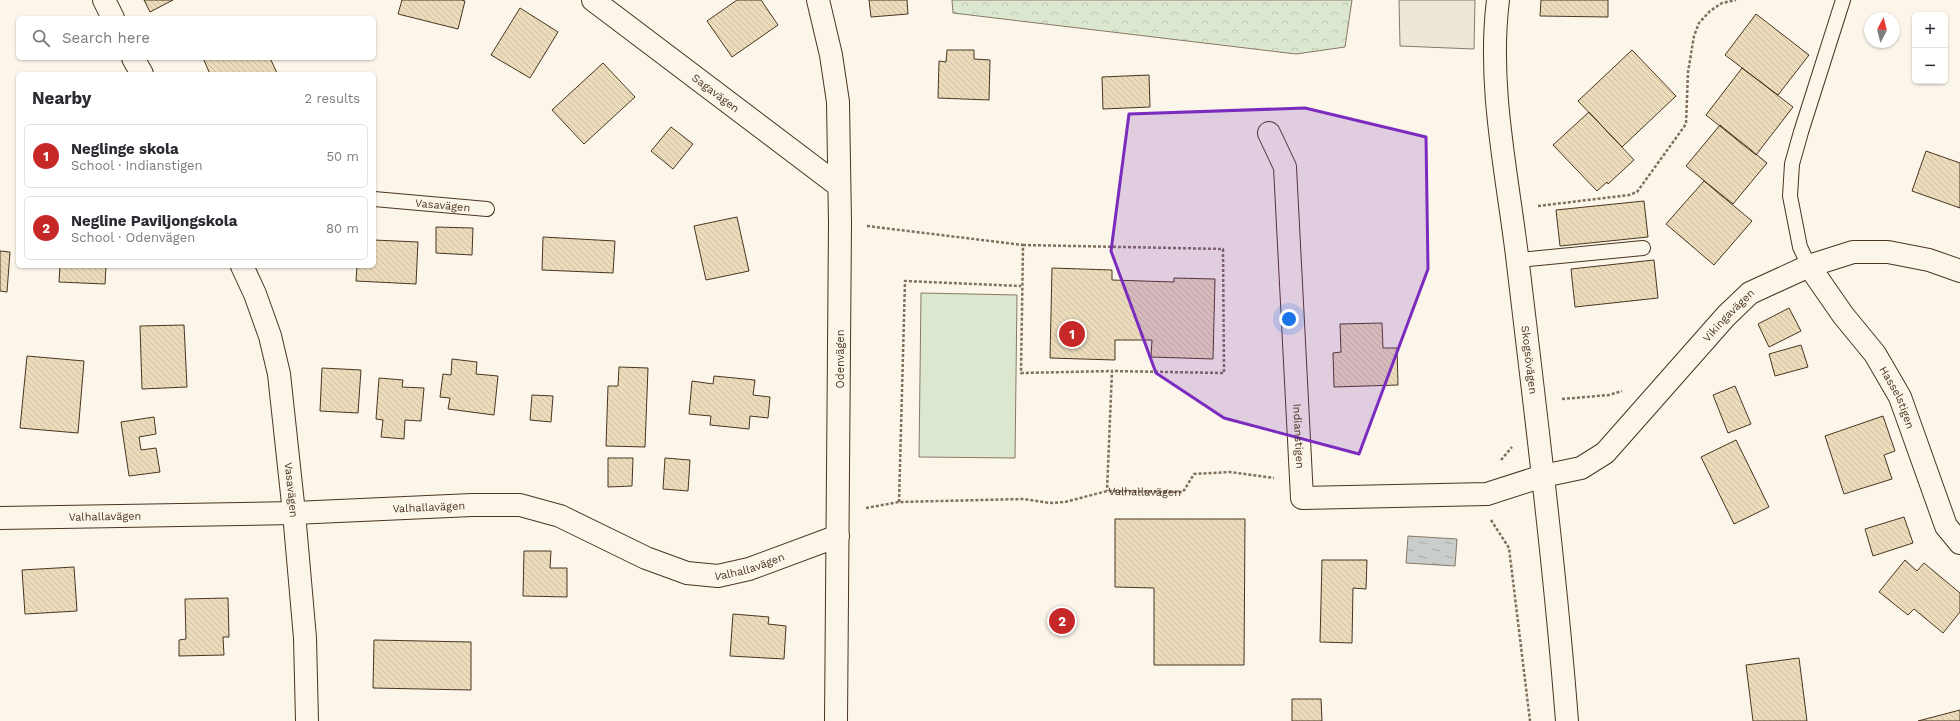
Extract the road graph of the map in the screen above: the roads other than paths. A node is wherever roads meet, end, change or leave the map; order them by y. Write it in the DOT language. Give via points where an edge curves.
graph roads {
  1 [pos="104,0"];
  2 [pos="593,0"];
  3 [pos="818,0"];
  4 [pos="1498,0"];
  5 [pos="1843,0"];
  6 [pos="111,16"];
  7 [pos="134,60"];
  8 [pos="141,72"];
  9 [pos="1269,133"];
  10 [pos="839,186"];
  11 [pos="376,199"];
  12 [pos="487,209"];
  13 [pos="1643,248"];
  14 [pos="1518,260"];
  15 [pos="1810,266"];
  16 [pos="243,268"];
  17 [pos="1960,271"];
  18 [pos="1543,476"];
  19 [pos="294,513"];
  20 [pos="0,518"];
  21 [pos="838,536"];
  22 [pos="1960,543"];
  23 [pos="307,721"];
  24 [pos="836,721"];
  25 [pos="1567,721"];
  1 -- 6 [label="street"];
  2 -- 10 [label="street, Sagavägen"];
  3 -- 10 [label="street, Odenvägen" via="831,55 838,102"];
  4 -- 14 [label="street, Skogsövägen" via="1494,30 1495,93"];
  5 -- 15 [label="lane" via="1792,164 1790,196 1800,247"];
  7 -- 8 [label="street"];
  9 -- 18 [label="street, Indianstigen" via="1285,167 1302,498 1487,494"];
  10 -- 21 [label="street, Odenvägen"];
  11 -- 12 [label="lane, Vasavägen"];
  13 -- 14 [label="lane"];
  14 -- 18 [label="street, Skogsövägen"];
  15 -- 17 [label="street, Vikingavägen" via="1853,252 1888,252 1929,260"];
  15 -- 18 [label="street, Vikingavägen" via="1750,293 1726,316 1605,453 1581,468"];
  15 -- 22 [label="street, Hasselstigen" via="1843,315 1875,354 1900,397 1946,526"];
  16 -- 19 [label="street, Vasavägen" via="270,336 279,374"];
  18 -- 25 [label="street, Skogsövägen"];
  19 -- 20 [label="street, Valhallavägen"];
  19 -- 21 [label="street, Valhallavägen" via="520,505 560,516 646,558 687,573 718,576 749,569"];
  19 -- 23 [label="street, Vasavägen" via="305,638"];
  21 -- 24 [label="street, Odenvägen"];
}
